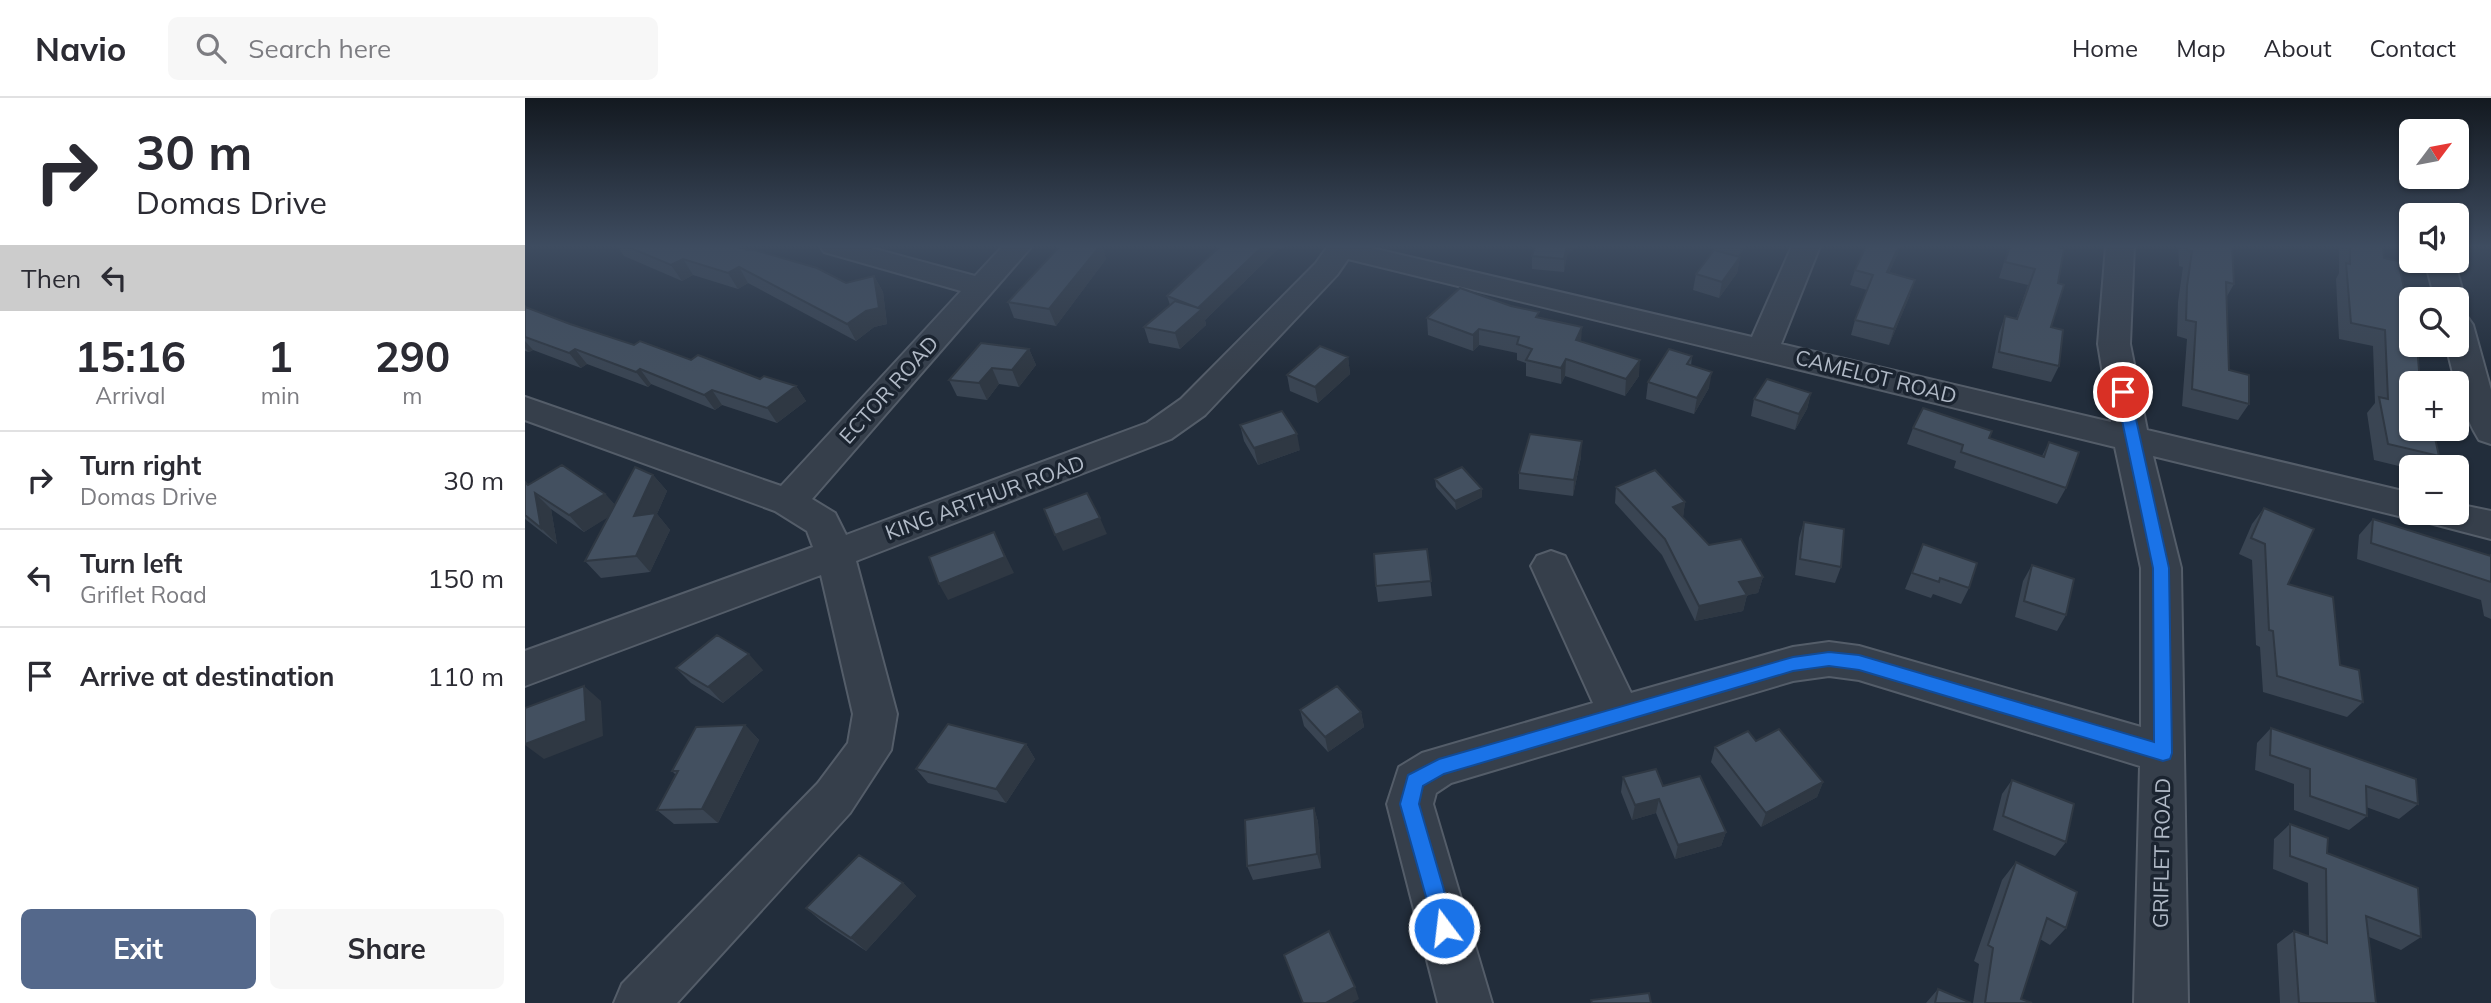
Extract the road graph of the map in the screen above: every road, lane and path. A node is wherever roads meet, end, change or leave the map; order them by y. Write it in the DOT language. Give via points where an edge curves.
graph roads {
  1 [pos="980,288"];
  2 [pos="1308,288"];
  3 [pos="1512,288"];
  4 [pos="1789,288"];
  5 [pos="2117,288"];
  6 [pos="1763,349"];
  7 [pos="2469,354"];
  8 [pos="2482,386"];
  9 [pos="525,408"];
  10 [pos="2491,432"];
  11 [pos="2131,439"];
  12 [pos="788,502"];
  13 [pos="2399,503"];
  14 [pos="2469,520"];
  15 [pos="2491,525"];
  16 [pos="835,553"];
  17 [pos="1551,566"];
  18 [pos="525,669"];
  19 [pos="1619,713"];
  20 [pos="2163,753"];
  21 [pos="641,1003"];
  22 [pos="1465,1003"];
  23 [pos="2161,1003"];
  1 -- 12 [label="street, ECTOR ROAD"];
  2 -- 16 [label="street, KING ARTHUR ROAD" via="1193,407 1160,431"];
  3 -- 6 [label="street, CAMELOT ROAD"];
  4 -- 6 [label="street"];
  5 -- 11 [label="street, GRIFLET ROAD" via="2114,344"];
  6 -- 11 [label="street, CAMELOT ROAD"];
  7 -- 8 [label="street"];
  8 -- 10 [label="street"];
  9 -- 12 [label="street"];
  11 -- 13 [label="street, CAMELOT ROAD"];
  11 -- 20 [label="street, GRIFLET ROAD" via="2161,568"];
  12 -- 16 [label="street" via="822,523"];
  14 -- 15 [label="street"];
  16 -- 18 [label="street, KING ARTHUR ROAD"];
  16 -- 21 [label="street" via="875,714 869,750 834,798"];
  17 -- 19 [label="street"];
  19 -- 20 [label="street" via="1793,664 1829,659 1859,663"];
  19 -- 22 [label="street" via="1439,767 1415,781 1410,804"];
  20 -- 23 [label="street, GRIFLET ROAD"];
}
